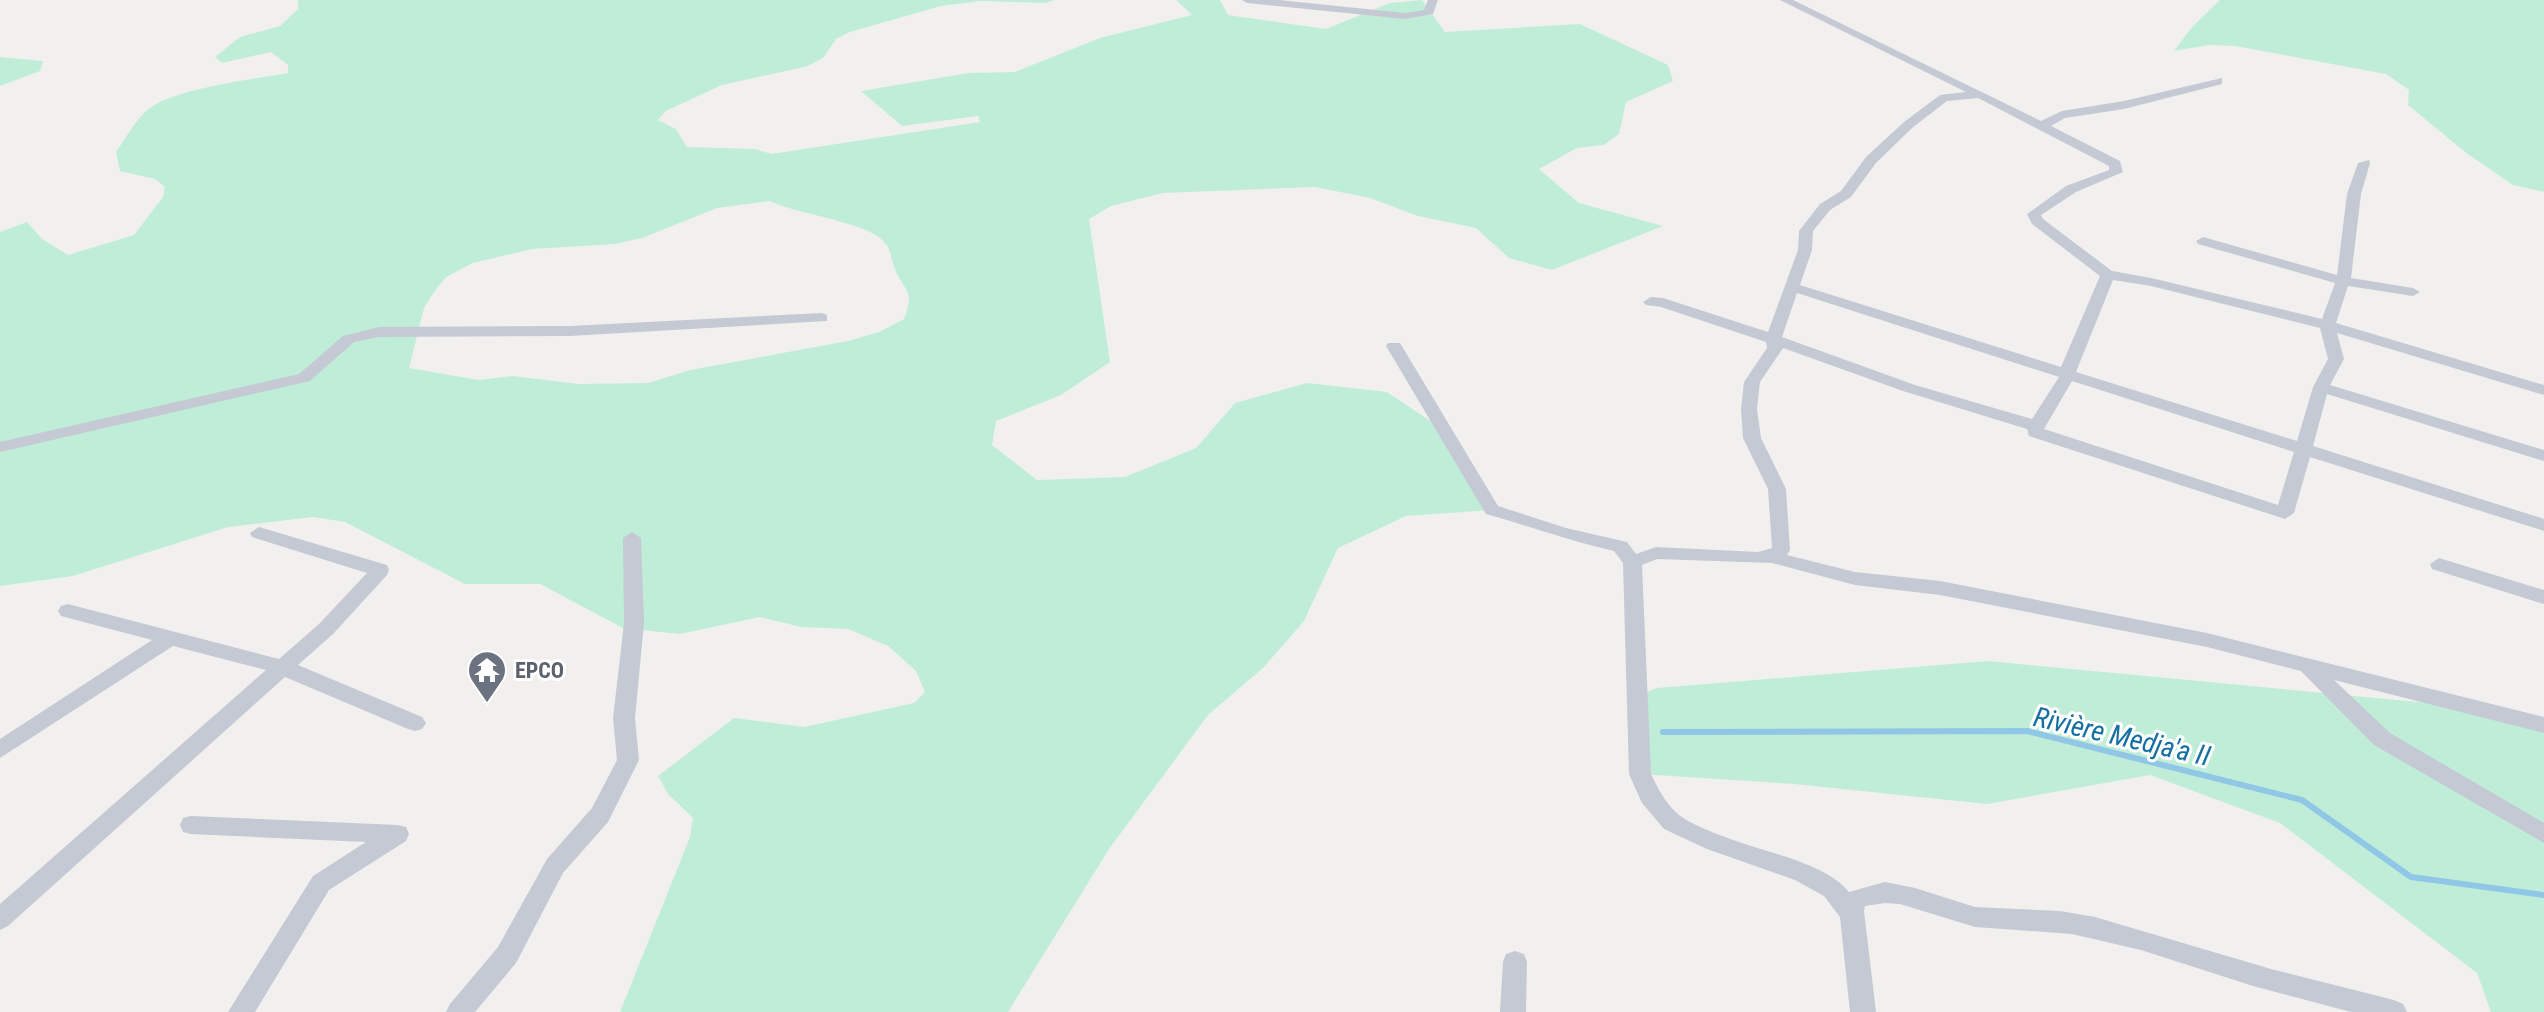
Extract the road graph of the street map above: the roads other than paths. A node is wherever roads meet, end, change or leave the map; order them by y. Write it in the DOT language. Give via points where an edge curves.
graph roads {
  1 [pos="1247,0"];
  2 [pos="1433,0"];
  3 [pos="1785,0"];
  4 [pos="2218,81"];
  5 [pos="1980,94"];
  6 [pos="2043,125"];
  7 [pos="2364,163"];
  8 [pos="2203,241"];
  9 [pos="2108,275"];
  10 [pos="2343,281"];
  11 [pos="1792,287"];
  12 [pos="2413,292"];
  13 [pos="1651,302"];
  14 [pos="822,318"];
  15 [pos="2327,325"];
  16 [pos="1773,339"];
  17 [pos="1394,346"];
  18 [pos="2067,376"];
  19 [pos="2321,387"];
  20 [pos="2544,390"];
  21 [pos="2036,426"];
  22 [pos="0,447"];
  23 [pos="2305,451"];
  24 [pos="2544,456"];
  25 [pos="2544,525"];
  26 [pos="259,533"];
  27 [pos="632,538"];
  28 [pos="1772,557"];
  29 [pos="1632,562"];
  30 [pos="2439,564"];
  31 [pos="2544,597"];
  32 [pos="68,611"];
  33 [pos="170,638"];
  34 [pos="282,667"];
  35 [pos="2309,668"];
  36 [pos="415,723"];
  37 [pos="2544,725"];
  38 [pos="0,750"];
  39 [pos="191,825"];
  40 [pos="2544,834"];
  41 [pos="1851,912"];
  42 [pos="0,919"];
  43 [pos="1515,962"];
  44 [pos="241,1012"];
  45 [pos="459,1012"];
  46 [pos="1513,1012"];
  47 [pos="1863,1012"];
  48 [pos="2394,1012"];
  1 -- 2 [label="street" via="1405,16 1429,12"];
  3 -- 5 [label="street"];
  4 -- 6 [label="street" via="2062,115"];
  5 -- 6 [label="street"];
  5 -- 11 [label="street" via="1944,98 1871,160 1846,194 1825,207 1806,231"];
  6 -- 9 [label="street" via="2115,164 2116,172 2071,189 2034,214"];
  7 -- 10 [label="street" via="2354,194"];
  8 -- 10 [label="street"];
  9 -- 15 [label="street"];
  9 -- 18 [label="street"];
  10 -- 12 [label="street"];
  10 -- 15 [label="street"];
  11 -- 16 [label="street"];
  11 -- 18 [label="street"];
  13 -- 16 [label="street"];
  14 -- 22 [label="street" via="570,331 379,332 349,339 304,378"];
  15 -- 19 [label="street" via="2336,359"];
  15 -- 20 [label="street"];
  16 -- 21 [label="street"];
  16 -- 28 [label="street" via="1775,348 1752,382 1749,409 1752,438 1777,489 1781,550"];
  17 -- 29 [label="street" via="1492,510 1620,546"];
  18 -- 21 [label="street"];
  18 -- 23 [label="street"];
  19 -- 23 [label="street"];
  19 -- 24 [label="street"];
  21 -- 23 [label="street" via="2035,432 2285,513"];
  23 -- 25 [label="street"];
  26 -- 34 [label="street" via="380,570"];
  27 -- 45 [label="street" via="634,623 624,718 628,760 600,815 555,866 507,955"];
  28 -- 29 [label="street" via="1656,553"];
  28 -- 35 [label="street" via="1870,580 2130,623"];
  29 -- 41 [label="street" via="1640,774 1650,797 1672,822 1803,873 1832,889"];
  30 -- 31 [label="street"];
  32 -- 33 [label="street"];
  33 -- 34 [label="street"];
  33 -- 38 [label="street"];
  34 -- 36 [label="street"];
  34 -- 42 [label="street"];
  35 -- 37 [label="street"];
  35 -- 40 [label="street" via="2382,739"];
  39 -- 44 [label="street" via="398,834 321,883"];
  41 -- 47 [label="street"];
  41 -- 48 [label="street" via="1854,900 1881,891 1907,894 1976,918 2068,922"];
  43 -- 46 [label="street"];
}
